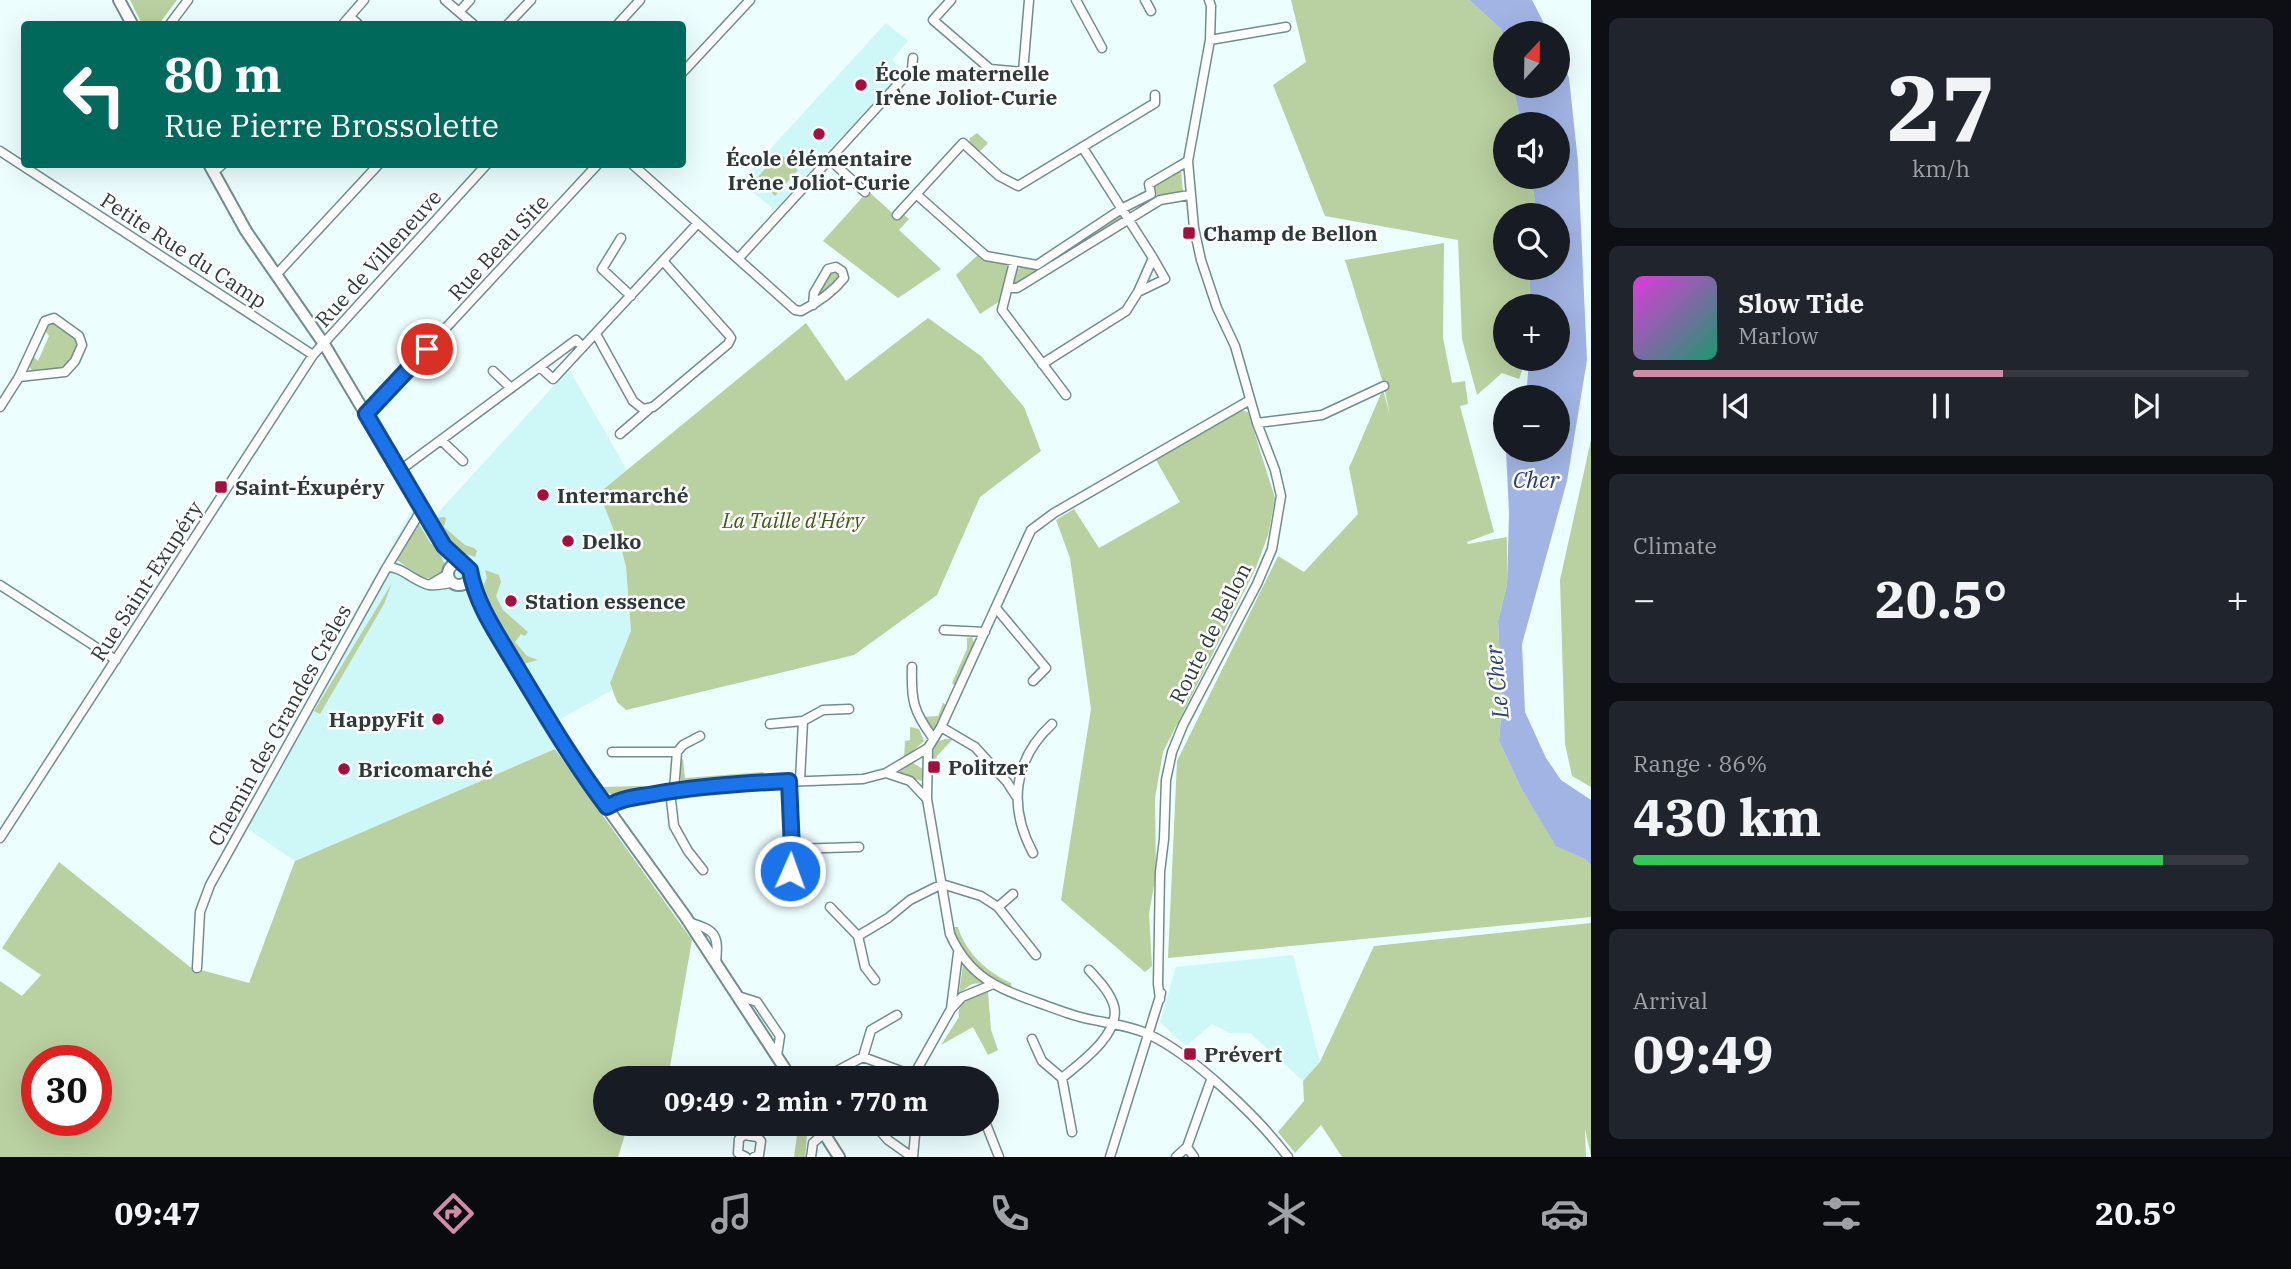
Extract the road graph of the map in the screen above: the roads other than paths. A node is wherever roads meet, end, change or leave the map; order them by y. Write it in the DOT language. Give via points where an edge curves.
graph roads {
  1 [pos="119,0"];
  2 [pos="188,0"];
  3 [pos="364,0"];
  4 [pos="445,0"];
  5 [pos="470,0"];
  6 [pos="531,0"];
  7 [pos="640,0"];
  8 [pos="750,0"];
  9 [pos="951,0"];
  10 [pos="1029,0"];
  11 [pos="1076,0"];
  12 [pos="1146,0"];
  13 [pos="1209,0"];
  14 [pos="1151,11"];
  15 [pos="459,12"];
  16 [pos="350,17"];
  17 [pos="130,21"];
  18 [pos="172,21"];
  19 [pos="346,21"];
  20 [pos="355,21"];
  21 [pos="470,21"];
  22 [pos="511,21"];
  23 [pos="621,21"];
  24 [pos="1286,27"];
  25 [pos="1210,40"];
  26 [pos="1102,48"];
  27 [pos="913,58"];
  28 [pos="686,69"];
  29 [pos="1155,95"];
  30 [pos="1083,148"];
  31 [pos="0,151"];
  32 [pos="829,159"];
  33 [pos="1188,161"];
  34 [pos="21,165"];
  35 [pos="26,168"];
  36 [pos="215,168"];
  37 [pos="375,168"];
  38 [pos="483,168"];
  39 [pos="594,168"];
  40 [pos="636,168"];
  41 [pos="865,192"];
  42 [pos="916,194"];
  43 [pos="1189,195"];
  44 [pos="1153,198"];
  45 [pos="1123,208"];
  46 [pos="897,215"];
  47 [pos="1128,219"];
  48 [pos="698,223"];
  49 [pos="621,238"];
  50 [pos="1153,258"];
  51 [pos="738,259"];
  52 [pos="663,261"];
  53 [pos="1014,262"];
  54 [pos="275,275"];
  55 [pos="1008,288"];
  56 [pos="1138,292"];
  57 [pos="631,296"];
  58 [pos="813,305"];
  59 [pos="596,334"];
  60 [pos="324,344"];
  61 [pos="583,347"];
  62 [pos="313,355"];
  63 [pos="1042,363"];
  64 [pos="540,367"];
  65 [pos="493,371"];
  66 [pos="19,377"];
  67 [pos="1384,386"];
  68 [pos="511,388"];
  69 [pos="1066,395"];
  70 [pos="1250,400"];
  71 [pos="0,407"];
  72 [pos="649,409"];
  73 [pos="366,414"];
  74 [pos="1257,423"];
  75 [pos="620,434"];
  76 [pos="441,440"];
  77 [pos="463,461"];
  78 [pos="399,471"];
  79 [pos="422,509"];
  80 [pos="387,568"];
  81 [pos="454,575"];
  82 [pos="470,578"];
  83 [pos="0,585"];
  84 [pos="481,607"];
  85 [pos="996,608"];
  86 [pos="944,630"];
  87 [pos="985,632"];
  88 [pos="116,660"];
  89 [pos="912,667"];
  90 [pos="1033,681"];
  91 [pos="849,709"];
  92 [pos="803,721"];
  93 [pos="770,724"];
  94 [pos="1052,724"];
  95 [pos="941,727"];
  96 [pos="700,736"];
  97 [pos="933,738"];
  98 [pos="928,748"];
  99 [pos="612,752"];
  100 [pos="677,752"];
  101 [pos="886,773"];
  102 [pos="1018,776"];
  103 [pos="789,781"];
  104 [pos="800,781"];
  105 [pos="1007,782"];
  106 [pos="672,791"];
  107 [pos="1016,796"];
  108 [pos="927,799"];
  109 [pos="607,807"];
  110 [pos="0,838"];
  111 [pos="859,847"];
  112 [pos="792,849"];
  113 [pos="1033,853"];
  114 [pos="703,870"];
  115 [pos="790,871"];
  116 [pos="942,884"];
  117 [pos="1013,894"];
  118 [pos="830,907"];
  119 [pos="998,907"];
  120 [pos="858,936"];
  121 [pos="958,953"];
  122 [pos="1036,955"];
  123 [pos="197,968"];
  124 [pos="1089,970"];
  125 [pos="875,981"];
  126 [pos="991,985"];
  127 [pos="951,1009"];
  128 [pos="897,1015"];
  129 [pos="1112,1023"];
  130 [pos="1147,1034"];
  131 [pos="1032,1039"];
  132 [pos="863,1057"];
  133 [pos="783,1066"];
  134 [pos="846,1066"];
  135 [pos="886,1066"];
  136 [pos="915,1066"];
  137 [pos="1062,1078"];
  138 [pos="1211,1080"];
  139 [pos="1072,1132"];
  140 [pos="817,1136"];
  141 [pos="826,1136"];
  142 [pos="884,1136"];
  143 [pos="915,1136"];
  144 [pos="991,1136"];
  145 [pos="1187,1147"];
  146 [pos="746,1157"];
  147 [pos="754,1157"];
  148 [pos="811,1157"];
  149 [pos="839,1157"];
  150 [pos="913,1157"];
  151 [pos="999,1157"];
  152 [pos="1110,1157"];
  153 [pos="1176,1157"];
  154 [pos="1194,1157"];
  155 [pos="1288,1157"];
  1 -- 17 [label="main road"];
  2 -- 18 [label="street"];
  3 -- 16 [label="street"];
  4 -- 15 [label="street"];
  5 -- 15 [label="street"];
  6 -- 22 [label="street"];
  7 -- 23 [label="street"];
  8 -- 28 [label="street"];
  9 -- 10 [label="street" via="933,20 990,68 1023,72"];
  11 -- 26 [label="street"];
  12 -- 14 [label="street"];
  13 -- 25 [label="street, Route de Bellon"];
  15 -- 21 [label="street"];
  16 -- 19 [label="street"];
  16 -- 20 [label="street"];
  24 -- 25 [label="street"];
  25 -- 33 [label="street, Route de Bellon"];
  27 -- 32 [label="street" via="912,69"];
  29 -- 30 [label="street" via="1155,103"];
  30 -- 42 [label="street" via="1018,186 999,176 963,143"];
  30 -- 45 [label="street"];
  31 -- 34 [label="street, Petite Rue du Camp"];
  32 -- 41 [label="street"];
  32 -- 51 [label="street"];
  33 -- 43 [label="street, Route de Bellon"];
  33 -- 44 [label="street" via="1149,184"];
  35 -- 62 [label="street, Petite Rue du Camp"];
  36 -- 54 [label="main road" via="246,231"];
  37 -- 54 [label="street"];
  38 -- 60 [label="street, Rue de Villeneuve"];
  39 -- 73 [label="street, Rue Beau Site"];
  40 -- 48 [label="street"];
  42 -- 46 [label="street"];
  42 -- 53 [label="street" via="986,256"];
  43 -- 44 [label="street"];
  43 -- 70 [label="street, Route de Bellon" via="1201,260 1235,345"];
  44 -- 45 [label="street"];
  44 -- 47 [label="street"];
  45 -- 47 [label="street"];
  45 -- 53 [label="street" via="1037,265"];
  47 -- 50 [label="street"];
  47 -- 55 [label="street" via="1017,288"];
  48 -- 51 [label="street"];
  48 -- 52 [label="street"];
  49 -- 57 [label="street" via="603,269"];
  50 -- 56 [label="street"];
  50 -- 56 [label="street" via="1165,279"];
  51 -- 58 [label="street" via="786,303 801,312"];
  52 -- 57 [label="street"];
  52 -- 72 [label="street" via="731,338"];
  53 -- 55 [label="street"];
  54 -- 60 [label="main road"];
  55 -- 63 [label="street" via="1002,310"];
  56 -- 63 [label="street" via="1126,310"];
  57 -- 59 [label="street"];
  58 -- 58 [label="street" via="838,286 844,278 842,271 828,269 814,293"];
  59 -- 61 [label="street"];
  59 -- 72 [label="street" via="634,401"];
  60 -- 62 [label="street, Rue Saint-Exupéry"];
  60 -- 73 [label="main road"];
  61 -- 64 [label="street" via="576,340"];
  61 -- 64 [label="street" via="553,379"];
  62 -- 88 [label="street, Rue Saint-Exupéry"];
  63 -- 69 [label="street"];
  64 -- 68 [label="street"];
  65 -- 68 [label="street"];
  66 -- 66 [label="street" via="65,372 82,345 79,336 54,318 45,321"];
  66 -- 71 [label="street"];
  67 -- 74 [label="street" via="1322,415"];
  68 -- 76 [label="street"];
  70 -- 74 [label="street, Route de Bellon"];
  70 -- 85 [label="street" via="1031,530"];
  72 -- 75 [label="street"];
  73 -- 78 [label="main road"];
  74 -- 130 [label="street, Route de Bellon" via="1280,496 1275,536 1257,584 1172,751 1162,861 1160,999"];
  76 -- 77 [label="street"];
  76 -- 78 [label="street"];
  78 -- 79 [label="main road"];
  79 -- 80 [label="street, Chemin des Grandes Crêles"];
  79 -- 81 [label="main road" via="444,546"];
  80 -- 81 [label="street" via="402,570 428,585"];
  80 -- 123 [label="street, Chemin des Grandes Crêles" via="210,885 200,912"];
  81 -- 82 [label="main road" via="466,584"];
  81 -- 82 [label="main road" via="468,567"];
  81 -- 84 [label="main road"];
  82 -- 84 [label="main road"];
  83 -- 88 [label="street"];
  84 -- 109 [label="main road" via="571,758"];
  85 -- 87 [label="street"];
  85 -- 90 [label="street" via="1046,668"];
  86 -- 87 [label="street"];
  87 -- 95 [label="street"];
  88 -- 110 [label="street, Rue Saint-Exupéry"];
  89 -- 97 [label="street" via="911,697"];
  91 -- 92 [label="street" via="823,710"];
  92 -- 93 [label="street"];
  92 -- 104 [label="street"];
  94 -- 102 [label="street" via="1038,738"];
  95 -- 97 [label="street"];
  95 -- 105 [label="street" via="975,747"];
  96 -- 100 [label="street"];
  97 -- 98 [label="street"];
  98 -- 101 [label="street"];
  98 -- 108 [label="street"];
  99 -- 100 [label="street"];
  100 -- 106 [label="street"];
  101 -- 104 [label="street" via="863,779"];
  101 -- 108 [label="street" via="910,781"];
  102 -- 105 [label="street"];
  102 -- 107 [label="street"];
  103 -- 104 [label="street"];
  103 -- 106 [label="street"];
  103 -- 112 [label="street"];
  105 -- 107 [label="street"];
  106 -- 109 [label="street"];
  106 -- 114 [label="street" via="674,826"];
  107 -- 113 [label="street"];
  108 -- 116 [label="street"];
  109 -- 133 [label="main road"];
  111 -- 112 [label="street"];
  112 -- 115 [label="street"];
  116 -- 119 [label="street" via="981,896"];
  116 -- 120 [label="street"];
  116 -- 121 [label="street" via="950,934"];
  117 -- 119 [label="street"];
  118 -- 120 [label="street"];
  119 -- 122 [label="street"];
  120 -- 125 [label="street" via="865,967"];
  121 -- 126 [label="street"];
  121 -- 127 [label="street"];
  124 -- 129 [label="street" via="1115,1008"];
  126 -- 127 [label="street" via="962,997"];
  126 -- 129 [label="street" via="1081,1017"];
  127 -- 136 [label="street"];
  128 -- 132 [label="street" via="870,1030"];
  129 -- 130 [label="street"];
  129 -- 137 [label="street" via="1101,1045"];
  130 -- 138 [label="street"];
  130 -- 152 [label="street, Route de Bellon"];
  131 -- 137 [label="street" via="1042,1060"];
  132 -- 134 [label="street"];
  132 -- 135 [label="street"];
  137 -- 139 [label="street"];
  138 -- 145 [label="street"];
  138 -- 155 [label="street" via="1264,1126"];
  140 -- 148 [label="street"];
  141 -- 149 [label="main road"];
  142 -- 150 [label="street"];
  143 -- 150 [label="street"];
  144 -- 151 [label="street"];
  145 -- 153 [label="street"];
  145 -- 154 [label="street"];
  146 -- 147 [label="street" via="738,1153 744,1135 761,1141 759,1155"];
}
